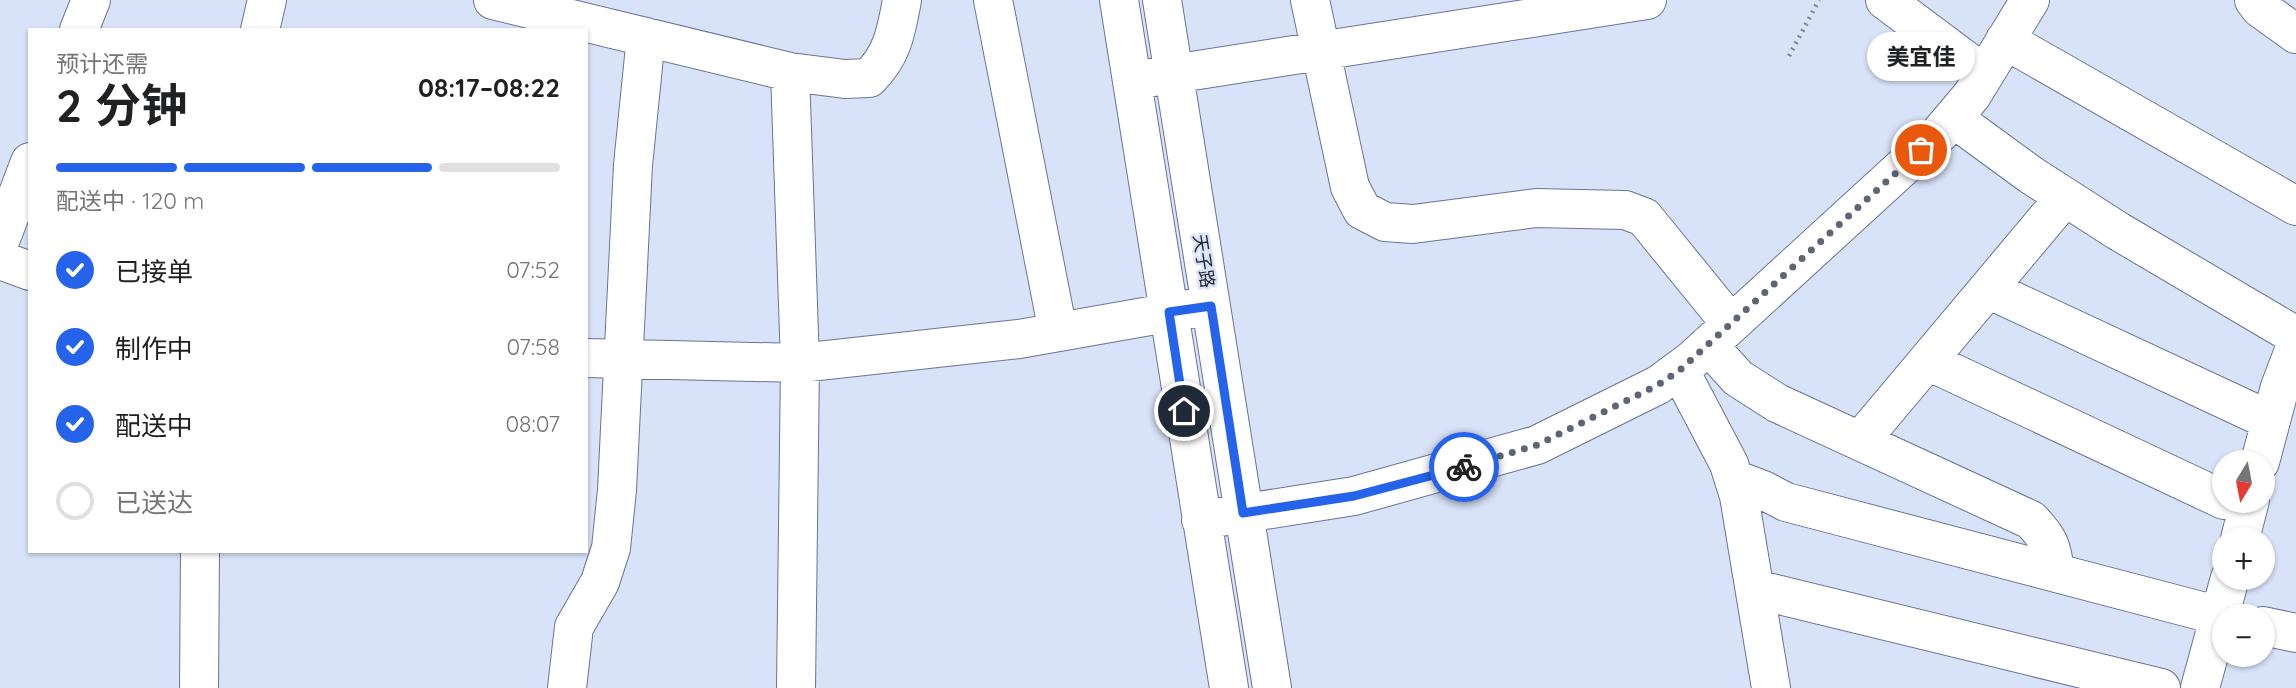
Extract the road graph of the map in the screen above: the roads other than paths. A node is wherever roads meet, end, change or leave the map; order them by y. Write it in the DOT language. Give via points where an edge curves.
graph roads {
  1 [pos="91,0"];
  2 [pos="267,0"];
  3 [pos="493,0"];
  4 [pos="902,0"];
  5 [pos="993,0"];
  6 [pos="1119,0"];
  7 [pos="1162,0"];
  8 [pos="1310,0"];
  9 [pos="1647,0"];
  10 [pos="1885,0"];
  11 [pos="2030,0"];
  12 [pos="2254,0"];
  13 [pos="80,28"];
  14 [pos="260,28"];
  15 [pos="2296,34"];
  16 [pos="646,37"];
  17 [pos="2006,40"];
  18 [pos="1321,51"];
  19 [pos="790,72"];
  20 [pos="1174,73"];
  21 [pos="1984,74"];
  22 [pos="1132,81"];
  23 [pos="1953,118"];
  24 [pos="28,167"];
  25 [pos="2065,197"];
  26 [pos="2296,206"];
  27 [pos="0,241"];
  28 [pos="0,260"];
  29 [pos="28,270"];
  30 [pos="1988,289"];
  31 [pos="1211,306"];
  32 [pos="1169,312"];
  33 [pos="1058,332"];
  34 [pos="1719,335"];
  35 [pos="2296,335"];
  36 [pos="2296,345"];
  37 [pos="605,359"];
  38 [pos="1928,361"];
  39 [pos="800,363"];
  40 [pos="1680,370"];
  41 [pos="2271,421"];
  42 [pos="1860,441"];
  43 [pos="2263,450"];
  44 [pos="1734,479"];
  45 [pos="2212,498"];
  46 [pos="1243,513"];
  47 [pos="1200,520"];
  48 [pos="200,553"];
  49 [pos="2055,572"];
  50 [pos="1755,589"];
  51 [pos="2212,613"];
  52 [pos="2275,629"];
  53 [pos="2296,633"];
  54 [pos="2212,649"];
  55 [pos="1781,685"];
  56 [pos="199,688"];
  57 [pos="567,688"];
  58 [pos="796,688"];
  59 [pos="1229,688"];
  60 [pos="1272,688"];
  61 [pos="2161,688"];
  62 [pos="2200,688"];
  1 -- 13 [label="street"];
  2 -- 14 [label="street"];
  3 -- 16 [label="street"];
  4 -- 19 [label="street" via="893,44 869,78"];
  5 -- 33 [label="street"];
  6 -- 22 [label="street"];
  7 -- 20 [label="street, 天子路"];
  8 -- 18 [label="street"];
  9 -- 18 [label="street"];
  10 -- 21 [label="street"];
  11 -- 17 [label="street"];
  12 -- 15 [label="street"];
  16 -- 19 [label="street"];
  16 -- 37 [label="street"];
  17 -- 21 [label="street"];
  17 -- 26 [label="street"];
  18 -- 20 [label="street"];
  18 -- 34 [label="street" via="1350,187 1362,210 1385,222 1413,224 1536,208 1625,209 1644,217"];
  19 -- 39 [label="street"];
  20 -- 22 [label="street"];
  20 -- 31 [label="street, 天子路"];
  21 -- 23 [label="street"];
  22 -- 32 [label="street"];
  23 -- 25 [label="street"];
  23 -- 34 [label="street"];
  24 -- 27 [label="street"];
  25 -- 30 [label="street"];
  25 -- 35 [label="street"];
  28 -- 29 [label="street"];
  30 -- 38 [label="street"];
  30 -- 41 [label="street"];
  31 -- 32 [label="street"];
  31 -- 46 [label="street, 天子路"];
  32 -- 33 [label="street"];
  32 -- 47 [label="street"];
  33 -- 39 [label="street"];
  34 -- 40 [label="street"];
  34 -- 42 [label="street" via="1738,378 1777,403"];
  36 -- 41 [label="street"];
  37 -- 39 [label="street"];
  37 -- 57 [label="street" via="617,490 611,548 600,582 574,627"];
  38 -- 42 [label="street"];
  38 -- 45 [label="street"];
  39 -- 58 [label="street"];
  40 -- 44 [label="street"];
  40 -- 46 [label="street" via="1537,445 1354,496"];
  41 -- 43 [label="street"];
  42 -- 49 [label="street" via="2031,520 2049,538"];
  44 -- 49 [label="street" via="1786,502"];
  44 -- 50 [label="street"];
  46 -- 47 [label="street"];
  46 -- 60 [label="street, 天子路"];
  47 -- 59 [label="street"];
  48 -- 56 [label="street"];
  49 -- 51 [label="street"];
  50 -- 55 [label="street"];
  50 -- 61 [label="street"];
  52 -- 53 [label="street"];
  54 -- 62 [label="street"];
}
